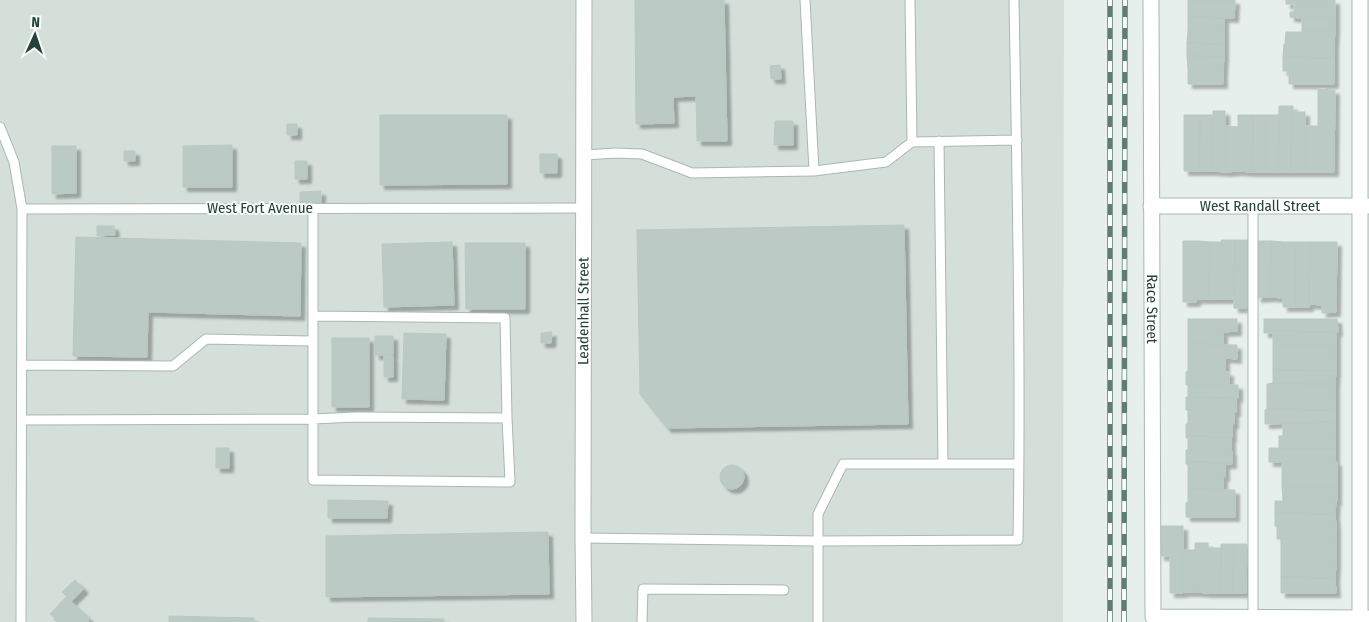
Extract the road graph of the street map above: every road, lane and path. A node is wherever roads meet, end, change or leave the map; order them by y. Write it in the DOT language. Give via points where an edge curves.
graph roads {
  1 [pos="584,0"];
  2 [pos="805,0"];
  3 [pos="910,0"];
  4 [pos="1014,0"];
  5 [pos="1151,0"];
  6 [pos="1360,0"];
  7 [pos="0,127"];
  8 [pos="1017,140"];
  9 [pos="940,141"];
  10 [pos="912,142"];
  11 [pos="584,155"];
  12 [pos="814,171"];
  13 [pos="1151,206"];
  14 [pos="1253,206"];
  15 [pos="1364,206"];
  16 [pos="313,208"];
  17 [pos="583,208"];
  18 [pos="22,209"];
  19 [pos="313,316"];
  20 [pos="313,341"];
  21 [pos="23,365"];
  22 [pos="507,418"];
  23 [pos="313,419"];
  24 [pos="22,420"];
  25 [pos="943,464"];
  26 [pos="1019,464"];
  27 [pos="583,538"];
  28 [pos="818,541"];
  29 [pos="784,590"];
  30 [pos="1254,618"];
  31 [pos="1153,619"];
  32 [pos="1363,619"];
  33 [pos="21,622"];
  34 [pos="584,622"];
  35 [pos="642,622"];
  36 [pos="818,622"];
  1 -- 11 [label="street, Leadenhall Street"];
  2 -- 12 [label="lane"];
  3 -- 10 [label="lane"];
  4 -- 8 [label="lane"];
  5 -- 13 [label="street, Race Street"];
  6 -- 15 [label="street"];
  7 -- 18 [label="lane" via="14,162"];
  8 -- 9 [label="lane"];
  8 -- 26 [label="lane"];
  9 -- 10 [label="lane"];
  9 -- 25 [label="lane"];
  10 -- 12 [label="lane" via="886,162"];
  11 -- 12 [label="lane" via="642,154 692,173"];
  11 -- 17 [label="street, Leadenhall Street"];
  13 -- 14 [label="street, West Randall Street"];
  13 -- 31 [label="street, Race Street"];
  14 -- 15 [label="street, West Randall Street"];
  14 -- 30 [label="lane"];
  15 -- 32 [label="street"];
  16 -- 17 [label="lane, West Fort Avenue"];
  16 -- 18 [label="lane, West Fort Avenue"];
  16 -- 19 [label="lane"];
  17 -- 27 [label="street, Leadenhall Street"];
  18 -- 21 [label="lane"];
  19 -- 20 [label="lane"];
  19 -- 22 [label="lane" via="505,318"];
  20 -- 21 [label="lane" via="206,339 173,366"];
  20 -- 23 [label="lane"];
  21 -- 24 [label="lane"];
  22 -- 23 [label="lane"];
  22 -- 23 [label="lane" via="510,482 313,480"];
  23 -- 24 [label="lane"];
  24 -- 33 [label="lane"];
  25 -- 26 [label="lane"];
  25 -- 28 [label="lane" via="842,464 818,514"];
  26 -- 28 [label="lane" via="1018,540"];
  27 -- 28 [label="lane"];
  27 -- 34 [label="street, Leadenhall Street"];
  28 -- 36 [label="lane"];
  29 -- 35 [label="lane" via="643,589"];
  30 -- 31 [label="street"];
  30 -- 32 [label="street"];
}
